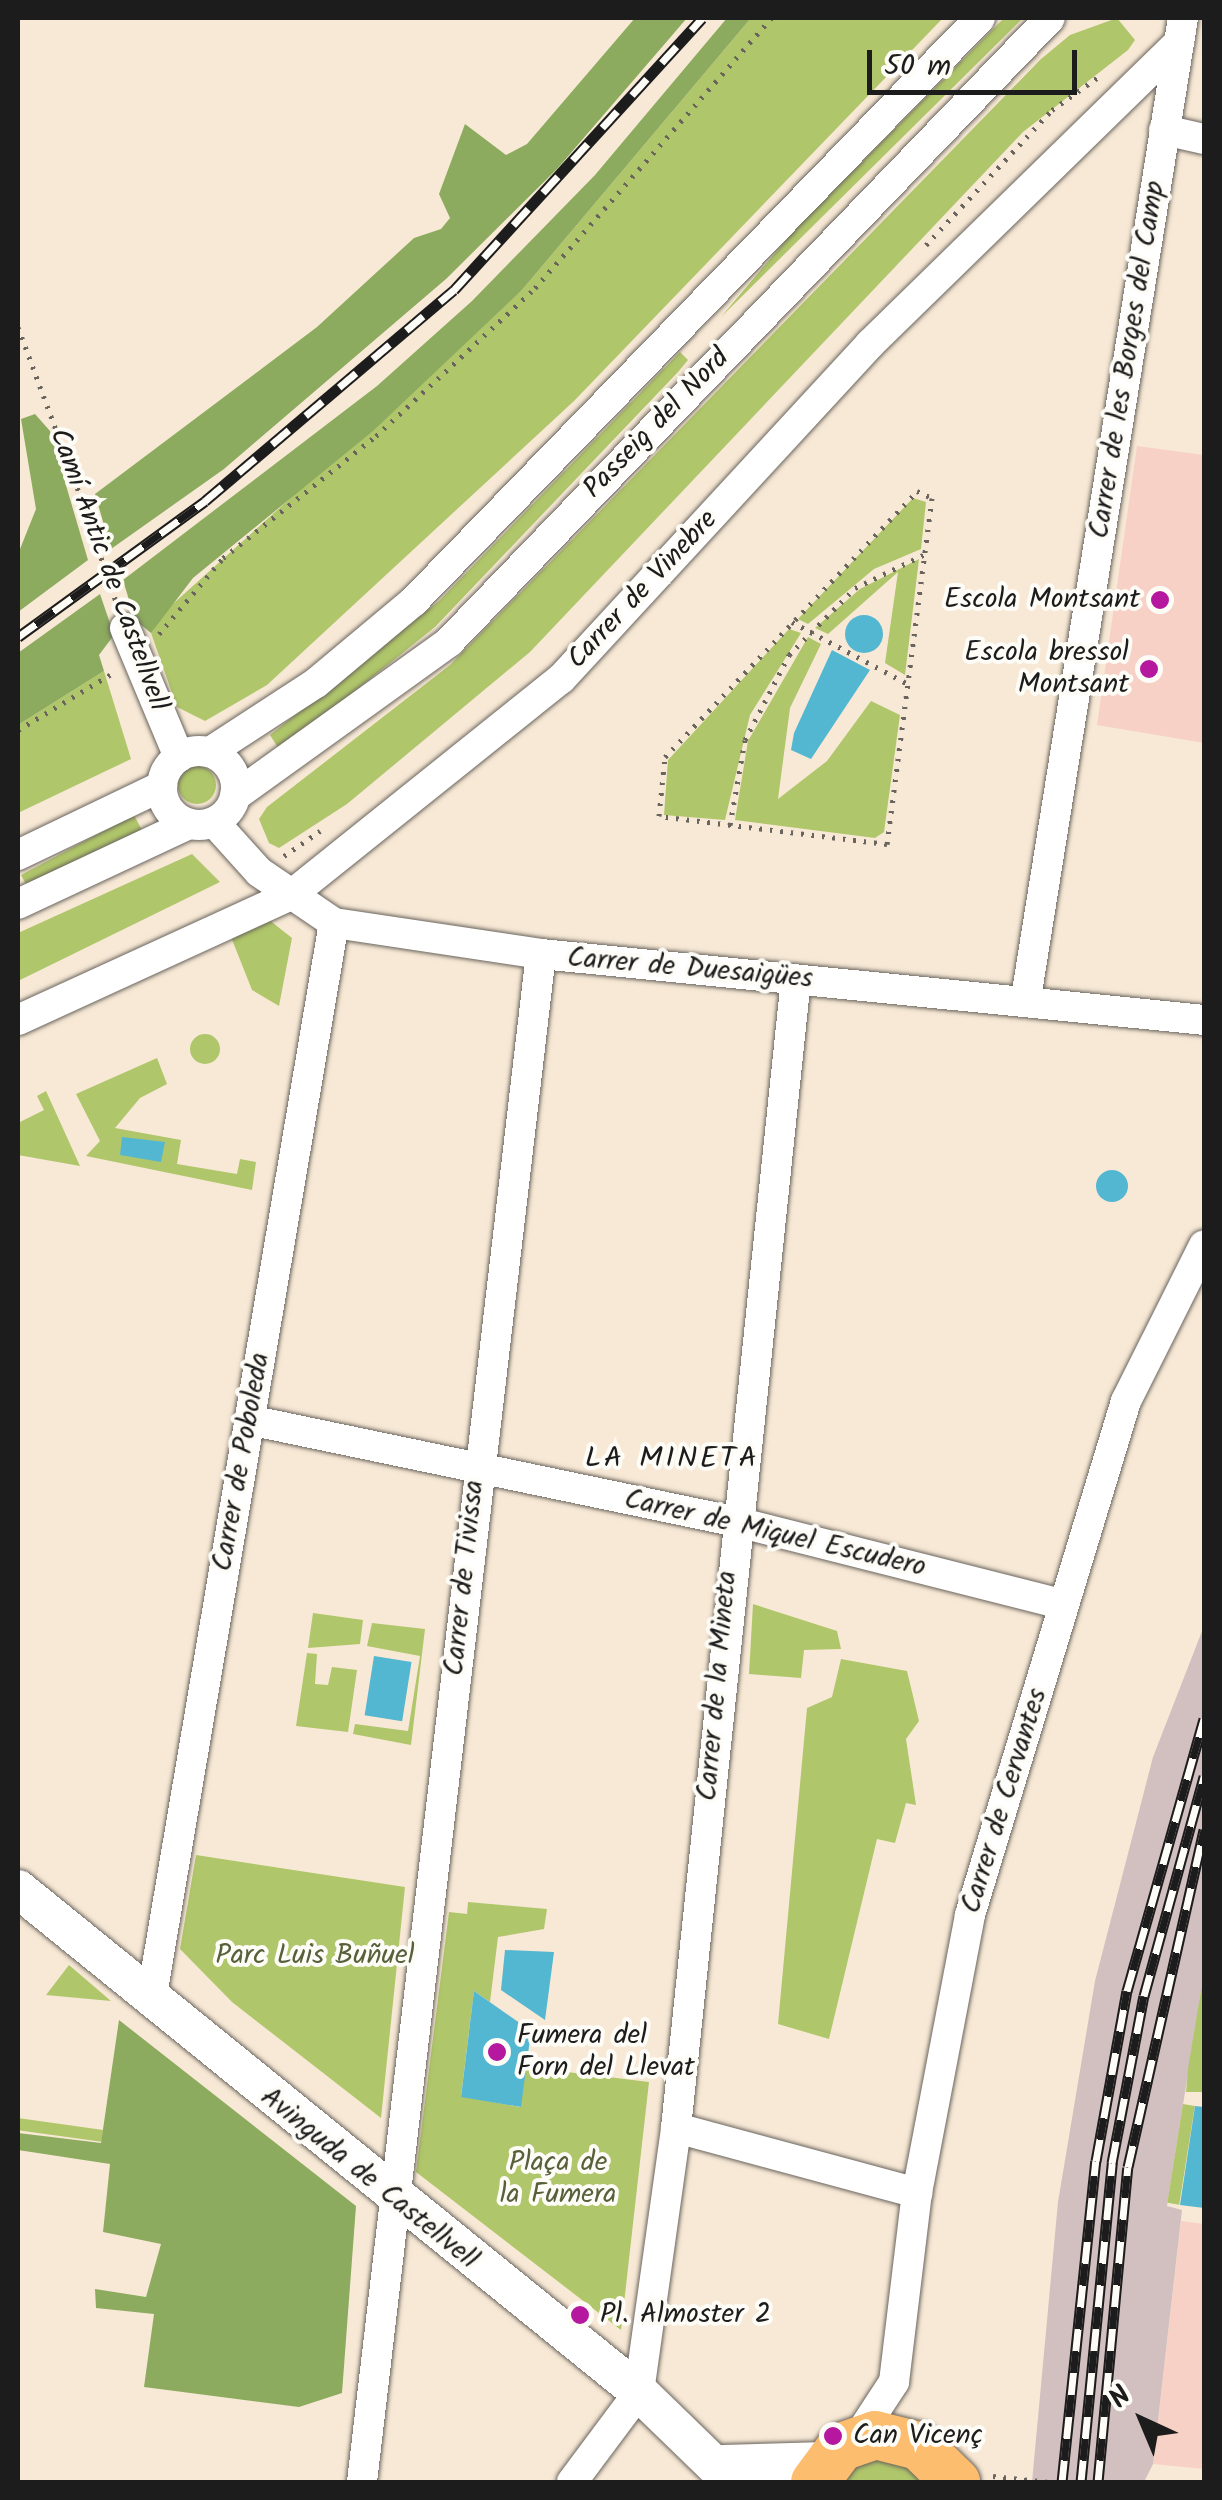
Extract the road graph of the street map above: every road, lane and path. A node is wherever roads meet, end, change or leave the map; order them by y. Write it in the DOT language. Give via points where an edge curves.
graph roads {
  1 [pos="771,18"];
  2 [pos="980,18"];
  3 [pos="1050,18"];
  4 [pos="1181,30"];
  5 [pos="1105,72"];
  6 [pos="1164,130"];
  7 [pos="1204,139"];
  8 [pos="918,254"];
  9 [pos="18,327"];
  10 [pos="925,554"];
  11 [pos="792,622"];
  12 [pos="125,628"];
  13 [pos="809,631"];
  14 [pos="138,658"];
  15 [pos="908,684"];
  16 [pos="18,730"];
  17 [pos="210,752"];
  18 [pos="179,757"];
  19 [pos="162,786"];
  20 [pos="235,796"];
  21 [pos="202,823"];
  22 [pos="331,824"];
  23 [pos="730,825"];
  24 [pos="18,854"];
  25 [pos="258,872"];
  26 [pos="291,895"];
  27 [pos="18,904"];
  28 [pos="334,922"];
  29 [pos="541,954"];
  30 [pos="796,979"];
  31 [pos="1026,998"];
  32 [pos="18,1020"];
  33 [pos="1204,1020"];
  34 [pos="1204,1245"];
  35 [pos="249,1420"];
  36 [pos="477,1468"];
  37 [pos="733,1521"];
  38 [pos="1064,1605"];
  39 [pos="18,1889"];
  40 [pos="151,2000"];
  41 [pos="676,2128"];
  42 [pos="917,2193"];
  43 [pos="393,2202"];
  44 [pos="894,2382"];
  45 [pos="639,2392"];
  46 [pos="833,2460"];
  47 [pos="952,2471"];
  48 [pos="728,2473"];
  49 [pos="362,2482"];
  50 [pos="572,2482"];
  51 [pos="1049,2482"];
  1 -- 14 [label="path" via="522,301 376,436 222,558"];
  2 -- 17 [label="street, Passeig del Nord" via="413,602 316,683"];
  3 -- 20 [label="street, Passeig del Nord" via="449,642"];
  4 -- 6 [label="street, Carrer de les Borges del Camp"];
  4 -- 26 [label="street, Carrer de Vinebre" via="870,344 560,680"];
  5 -- 8 [label="path" via="1052,110"];
  6 -- 7 [label="street"];
  6 -- 31 [label="street, Carrer de les Borges del Camp"];
  9 -- 12 [label="path, Camí Antic de Castellvell, bridge"];
  10 -- 11 [label="path" via="932,498 917,491"];
  10 -- 13 [label="path" via="873,575"];
  10 -- 15 [label="path"];
  11 -- 13 [label="path"];
  11 -- 23 [label="path" via="665,757 658,816"];
  12 -- 14 [label="street, Camí Antic de Castellvell"];
  13 -- 15 [label="path"];
  13 -- 23 [label="path" via="750,726"];
  14 -- 16 [label="path"];
  14 -- 18 [label="street, Camí Antic de Castellvell"];
  15 -- 23 [label="path" via="887,844"];
  17 -- 18 [label="street"];
  17 -- 20 [label="street" via="231,769"];
  18 -- 19 [label="street"];
  19 -- 21 [label="street" via="171,813"];
  19 -- 24 [label="street"];
  20 -- 21 [label="street"];
  21 -- 25 [label="street, Carrer de Duesaigües"];
  21 -- 27 [label="street"];
  22 -- 25 [label="path"];
  25 -- 26 [label="street, Carrer de Duesaigües"];
  26 -- 28 [label="street, Carrer de Duesaigües"];
  26 -- 32 [label="street, Carrer de Vinebre"];
  28 -- 29 [label="street, Carrer de Duesaigües"];
  28 -- 35 [label="street, Carrer de Poboleda"];
  29 -- 30 [label="street, Carrer de Duesaigües"];
  29 -- 36 [label="street, Carrer de Tivissa"];
  30 -- 31 [label="street, Carrer de Duesaigües"];
  30 -- 37 [label="street, Carrer de la Mineta"];
  31 -- 33 [label="street, Carrer de Duesaigües"];
  34 -- 38 [label="street, Carrer de Cervantes" via="1126,1400"];
  35 -- 36 [label="street, Carrer de Miquel Escudero"];
  35 -- 40 [label="street, Carrer de Poboleda"];
  36 -- 37 [label="street, Carrer de Miquel Escudero"];
  36 -- 43 [label="street, Carrer de Tivissa"];
  37 -- 38 [label="street, Carrer de Miquel Escudero"];
  37 -- 41 [label="street, Carrer de la Mineta"];
  38 -- 42 [label="street, Carrer de Cervantes" via="970,1915"];
  39 -- 40 [label="street, Avinguda de Castellvell"];
  40 -- 43 [label="street, Avinguda de Castellvell"];
  41 -- 42 [label="street"];
  41 -- 45 [label="street, Carrer de la Mineta"];
  42 -- 44 [label="street, Carrer de Cervantes"];
  43 -- 45 [label="street, Avinguda de Castellvell"];
  43 -- 49 [label="street, Carrer de Tivissa"];
  44 -- 46 [label="street, Carrer de Cervantes"];
  44 -- 47 [label="street, Carrer de Cervantes"];
  45 -- 48 [label="street, Avinguda de Castellvell"];
  45 -- 50 [label="street"];
  46 -- 47 [label="main road"];
  46 -- 48 [label="street, Avinguda de Castellvell"];
  47 -- 51 [label="path"];
}
